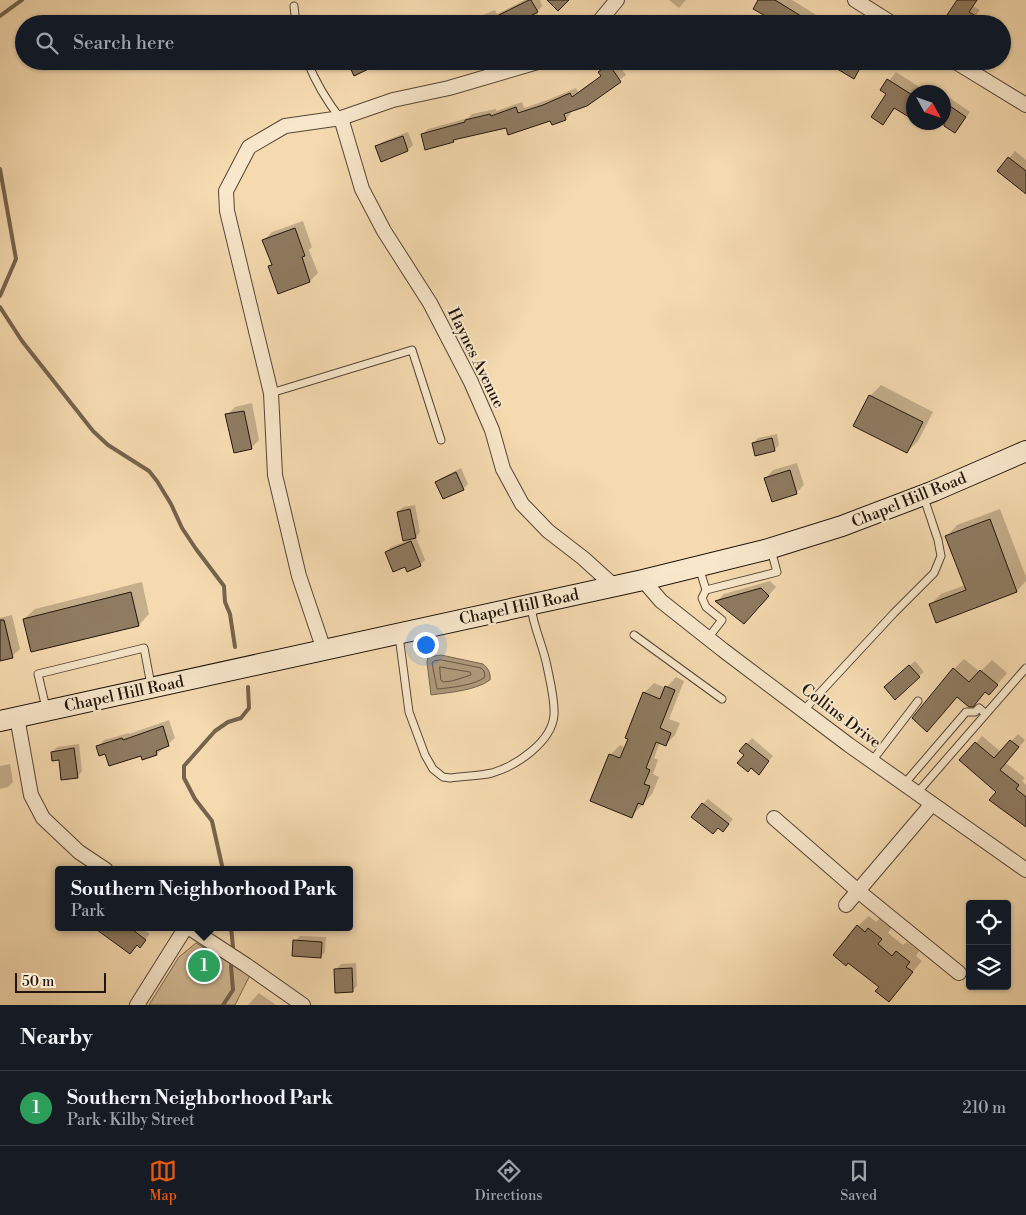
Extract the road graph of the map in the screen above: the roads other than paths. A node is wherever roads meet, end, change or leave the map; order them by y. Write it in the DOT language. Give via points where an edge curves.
graph roads {
  1 [pos="617,0"];
  2 [pos="855,0"];
  3 [pos="294,6"];
  4 [pos="295,15"];
  5 [pos="604,15"];
  6 [pos="879,15"];
  7 [pos="311,70"];
  8 [pos="512,70"];
  9 [pos="969,70"];
  10 [pos="1026,105"];
  11 [pos="340,118"];
  12 [pos="271,393"];
  13 [pos="441,440"];
  14 [pos="1026,451"];
  15 [pos="923,495"];
  16 [pos="770,549"];
  17 [pos="699,567"];
  18 [pos="643,580"];
  19 [pos="614,586"];
  20 [pos="706,590"];
  21 [pos="530,604"];
  22 [pos="398,633"];
  23 [pos="634,635"];
  24 [pos="708,638"];
  25 [pos="324,650"];
  26 [pos="1026,668"];
  27 [pos="152,688"];
  28 [pos="722,699"];
  29 [pos="918,701"];
  30 [pos="804,710"];
  31 [pos="46,711"];
  32 [pos="985,713"];
  33 [pos="8,719"];
  34 [pos="872,761"];
  35 [pos="905,783"];
  36 [pos="917,793"];
  37 [pos="932,804"];
  38 [pos="774,818"];
  39 [pos="100,866"];
  40 [pos="1026,870"];
  41 [pos="858,891"];
  42 [pos="846,905"];
  43 [pos="184,931"];
  44 [pos="193,931"];
  45 [pos="959,973"];
  46 [pos="137,1005"];
  47 [pos="303,1005"];
  1 -- 5 [label="street"];
  2 -- 6 [label="street"];
  3 -- 4 [label="lane"];
  7 -- 11 [label="lane" via="327,102"];
  8 -- 11 [label="street" via="393,100"];
  9 -- 10 [label="street"];
  11 -- 12 [label="street" via="285,126 249,147 226,191 227,211"];
  11 -- 19 [label="street, Haynes Avenue" via="362,189 388,238 430,303 471,382 492,430 503,469 522,504 548,531"];
  12 -- 13 [label="lane" via="412,350"];
  12 -- 25 [label="street" via="275,475 299,576"];
  14 -- 15 [label="main road, Chapel Hill Road"];
  15 -- 16 [label="main road, Chapel Hill Road"];
  15 -- 30 [label="lane" via="941,556 934,574"];
  16 -- 17 [label="main road, Chapel Hill Road"];
  16 -- 20 [label="lane" via="777,572"];
  17 -- 18 [label="main road, Chapel Hill Road"];
  17 -- 20 [label="lane"];
  18 -- 19 [label="main road, Chapel Hill Road"];
  18 -- 24 [label="street, Collins Drive" via="661,601"];
  19 -- 21 [label="main road, Chapel Hill Road"];
  20 -- 24 [label="lane" via="702,598 706,607 722,620"];
  21 -- 22 [label="main road, Chapel Hill Road"];
  21 -- 22 [label="lane" via="547,664 553,721 540,744 492,773 443,777 425,756 409,712"];
  22 -- 25 [label="main road, Chapel Hill Road"];
  23 -- 28 [label="lane"];
  24 -- 30 [label="street, Collins Drive"];
  25 -- 27 [label="main road, Chapel Hill Road"];
  26 -- 32 [label="lane"];
  27 -- 31 [label="main road, Chapel Hill Road"];
  27 -- 31 [label="lane" via="144,648 38,674"];
  29 -- 34 [label="lane"];
  30 -- 34 [label="street, Collins Drive"];
  31 -- 33 [label="main road, Chapel Hill Road"];
  32 -- 35 [label="lane" via="979,708 975,712 966,712"];
  32 -- 36 [label="lane"];
  33 -- 39 [label="street" via="31,795 43,818 79,852"];
  34 -- 35 [label="street, Collins Drive"];
  35 -- 36 [label="street, Collins Drive"];
  36 -- 37 [label="street, Collins Drive"];
  37 -- 40 [label="street, Collins Drive"];
  37 -- 41 [label="street"];
  38 -- 41 [label="street"];
  41 -- 42 [label="street"];
  41 -- 45 [label="street"];
  43 -- 46 [label="street"];
  44 -- 47 [label="street"];
}
